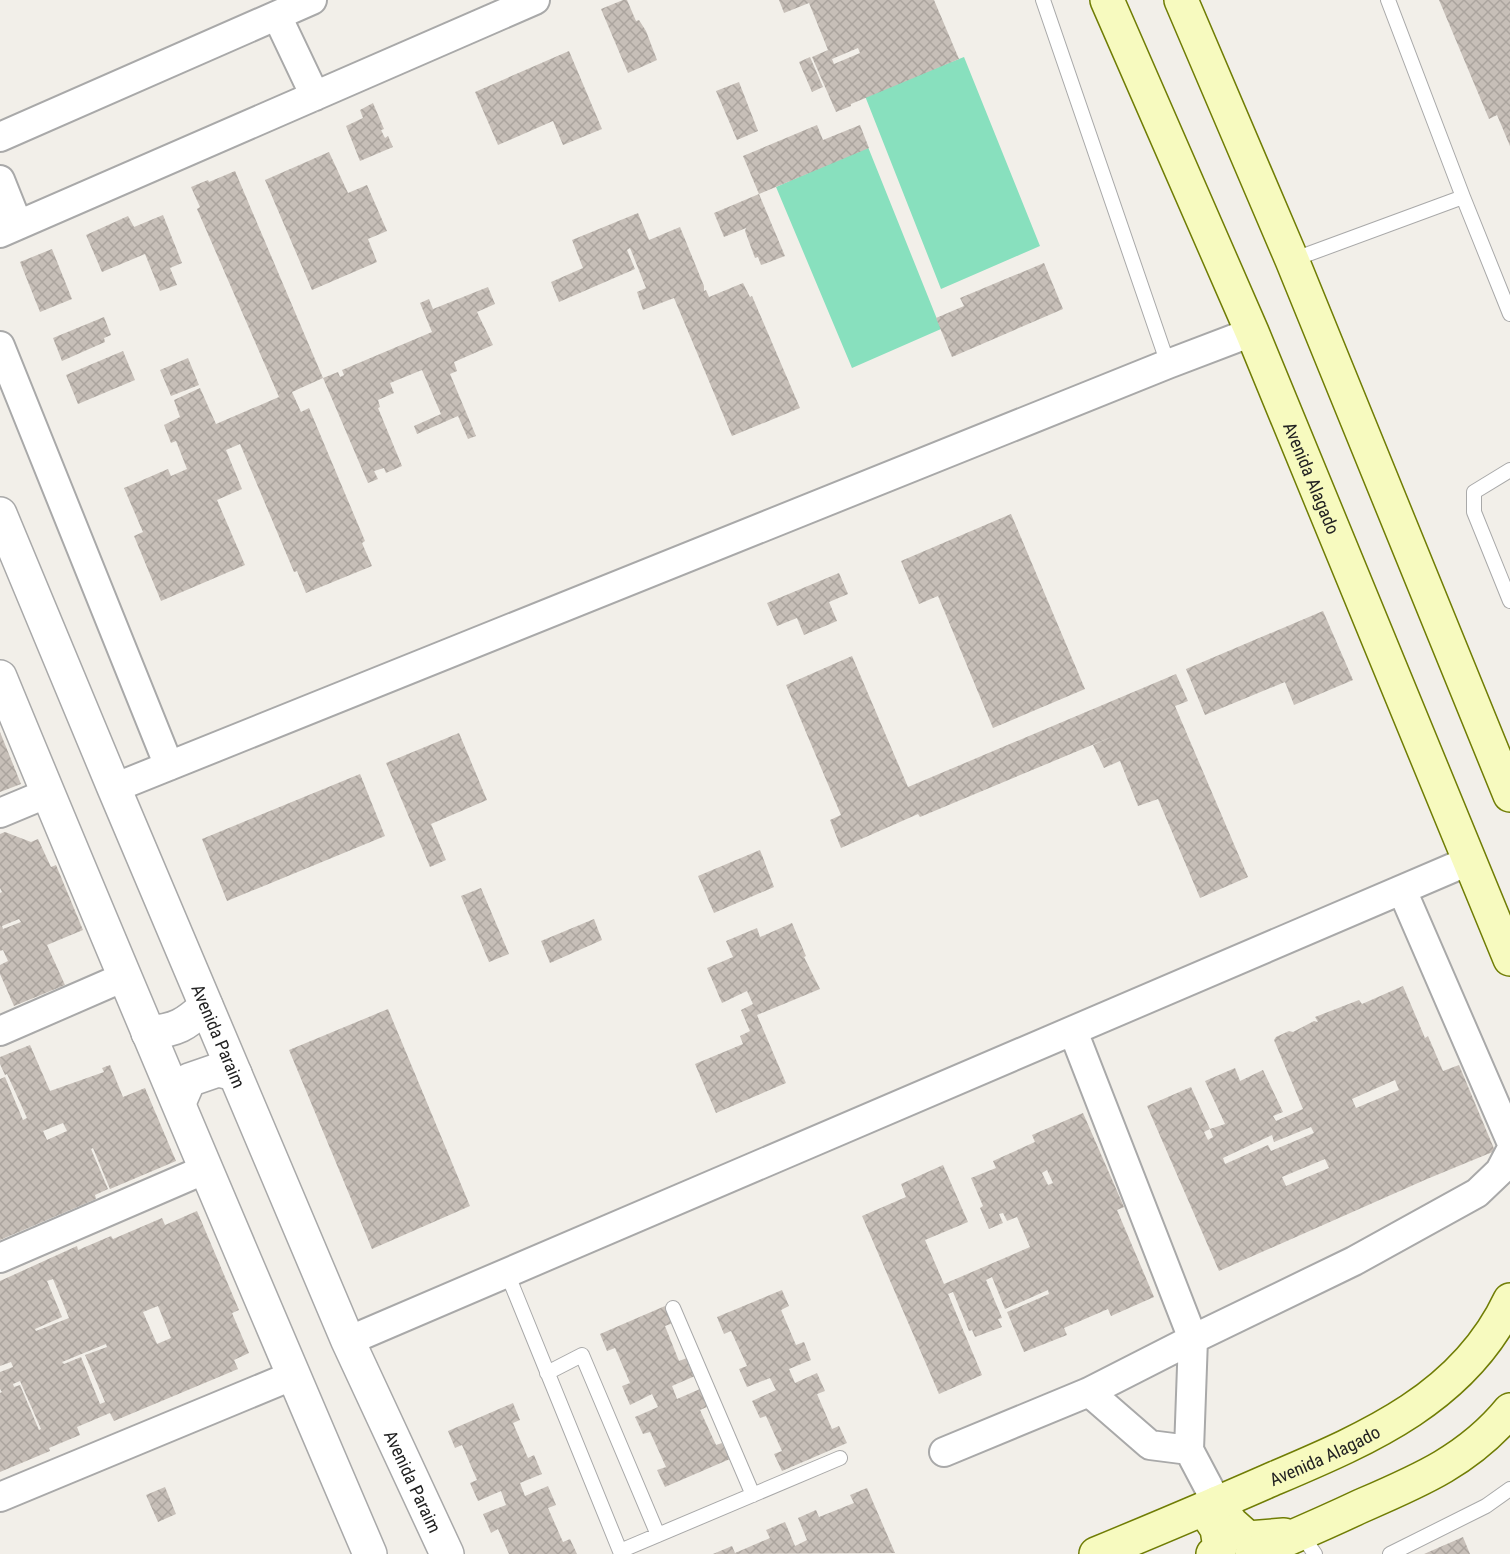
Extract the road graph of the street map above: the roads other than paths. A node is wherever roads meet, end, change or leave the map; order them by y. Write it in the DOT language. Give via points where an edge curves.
graph roads {
  1 [pos="312,0"];
  2 [pos="535,0"];
  3 [pos="1044,0"];
  4 [pos="1107,0"];
  5 [pos="1181,0"];
  6 [pos="1388,0"];
  7 [pos="277,16"];
  8 [pos="315,96"];
  9 [pos="0,137"];
  10 [pos="0,180"];
  11 [pos="1463,197"];
  12 [pos="9,229"];
  13 [pos="1292,260"];
  14 [pos="1510,314"];
  15 [pos="1252,332"];
  16 [pos="0,346"];
  17 [pos="1167,364"];
  18 [pos="1510,470"];
  19 [pos="0,514"];
  20 [pos="1510,601"];
  21 [pos="0,677"];
  22 [pos="169,766"];
  23 [pos="114,788"];
  24 [pos="48,793"];
  25 [pos="1510,795"];
  26 [pos="0,813"];
  27 [pos="1471,860"];
  28 [pos="1402,890"];
  29 [pos="1510,959"];
  30 [pos="124,977"];
  31 [pos="206,1006"];
  32 [pos="1073,1030"];
  33 [pos="0,1031"];
  34 [pos="148,1033"];
  35 [pos="235,1074"];
  36 [pos="179,1103"];
  37 [pos="1510,1139"];
  38 [pos="1510,1152"];
  39 [pos="206,1168"];
  40 [pos="0,1258"];
  41 [pos="507,1274"];
  42 [pos="1510,1300"];
  43 [pos="674,1308"];
  44 [pos="1193,1339"];
  45 [pos="348,1341"];
  46 [pos="547,1373"];
  47 [pos="294,1375"];
  48 [pos="1089,1392"];
  49 [pos="1510,1410"];
  50 [pos="1189,1450"];
  51 [pos="944,1452"];
  52 [pos="840,1458"];
  53 [pos="1510,1489"];
  54 [pos="753,1495"];
  55 [pos="0,1497"];
  56 [pos="1211,1506"];
  57 [pos="658,1535"];
  58 [pos="1308,1544"];
  59 [pos="370,1554"];
  60 [pos="447,1554"];
  61 [pos="1096,1554"];
  62 [pos="1213,1554"];
  63 [pos="1252,1554"];
  64 [pos="1390,1554"];
  1 -- 7 [label="street"];
  2 -- 8 [label="street"];
  3 -- 17 [label="lane"];
  4 -- 15 [label="main road, Avenida Alagado"];
  5 -- 13 [label="main road"];
  6 -- 11 [label="lane"];
  7 -- 8 [label="street"];
  7 -- 9 [label="street"];
  8 -- 12 [label="street"];
  10 -- 12 [label="street"];
  11 -- 13 [label="lane"];
  11 -- 14 [label="lane"];
  13 -- 25 [label="main road"];
  15 -- 17 [label="street"];
  15 -- 27 [label="main road, Avenida Alagado"];
  16 -- 22 [label="street"];
  17 -- 22 [label="street"];
  18 -- 20 [label="lane" via="1474,492 1474,512"];
  19 -- 23 [label="street, Avenida Paraim"];
  21 -- 24 [label="street"];
  22 -- 23 [label="street"];
  23 -- 31 [label="street, Avenida Paraim"];
  24 -- 26 [label="street"];
  24 -- 30 [label="street"];
  27 -- 28 [label="street"];
  27 -- 29 [label="main road, Avenida Alagado"];
  28 -- 32 [label="street"];
  28 -- 37 [label="street"];
  30 -- 33 [label="street"];
  30 -- 34 [label="street"];
  31 -- 34 [label="street" via="189,1022 170,1031"];
  31 -- 35 [label="street, Avenida Paraim"];
  32 -- 41 [label="street"];
  32 -- 44 [label="street"];
  34 -- 36 [label="street"];
  35 -- 36 [label="street" via="218,1070 189,1080"];
  35 -- 45 [label="street, Avenida Paraim"];
  36 -- 39 [label="street"];
  38 -- 44 [label="street" via="1500,1170 1477,1193 1354,1261"];
  39 -- 40 [label="street"];
  39 -- 47 [label="street"];
  41 -- 45 [label="street"];
  41 -- 46 [label="lane"];
  42 -- 56 [label="main road, Avenida Alagado" via="1488,1340 1424,1402 1342,1449"];
  43 -- 54 [label="lane"];
  44 -- 48 [label="street"];
  44 -- 50 [label="street"];
  45 -- 60 [label="street, Avenida Paraim"];
  46 -- 57 [label="lane" via="620,1551"];
  46 -- 57 [label="lane" via="582,1355"];
  47 -- 55 [label="street"];
  47 -- 59 [label="street"];
  48 -- 50 [label="street" via="1150,1445"];
  48 -- 51 [label="street"];
  49 -- 58 [label="main road" via="1450,1464"];
  50 -- 56 [label="street"];
  52 -- 54 [label="lane"];
  53 -- 64 [label="lane" via="1486,1506"];
  54 -- 57 [label="lane"];
  56 -- 58 [label="main road" via="1248,1538"];
  56 -- 61 [label="main road, Avenida Alagado"];
  56 -- 62 [label="main road" via="1220,1548"];
  58 -- 63 [label="main road"];
}
